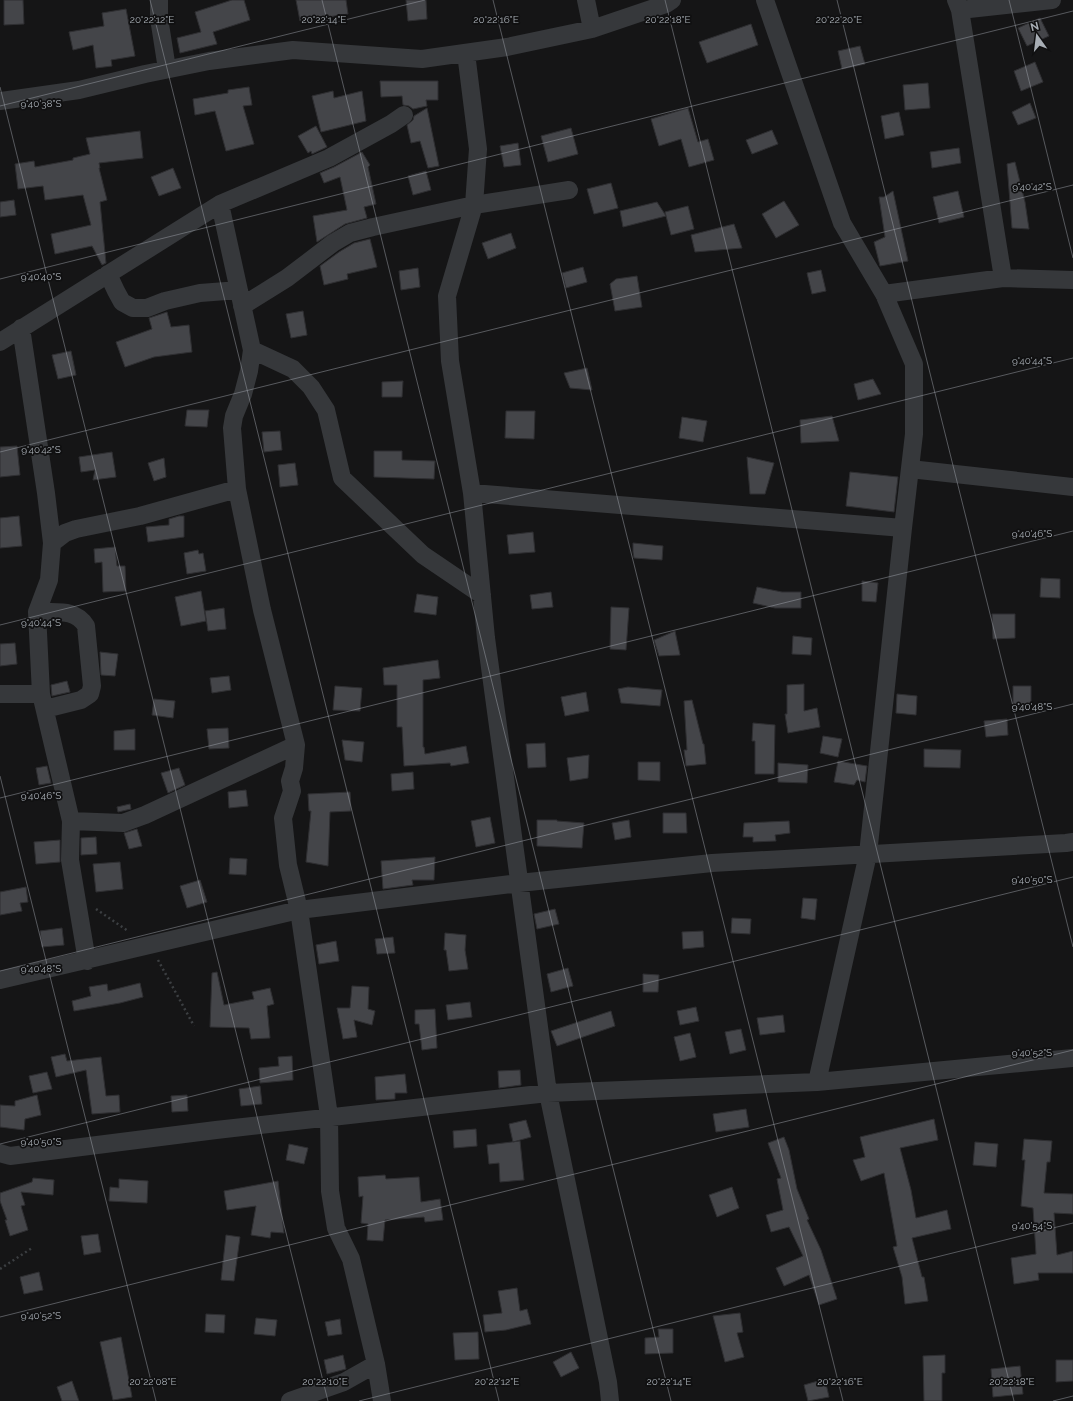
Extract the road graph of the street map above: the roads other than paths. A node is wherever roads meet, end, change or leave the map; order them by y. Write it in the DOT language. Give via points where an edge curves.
graph roads {
  1 [pos="159,0"];
  2 [pos="586,0"];
  3 [pos="672,0"];
  4 [pos="765,0"];
  5 [pos="1052,0"];
  6 [pos="958,5"];
  7 [pos="592,29"];
  8 [pos="466,53"];
  9 [pos="167,69"];
  10 [pos="0,101"];
  11 [pos="404,115"];
  12 [pos="569,190"];
  13 [pos="220,204"];
  14 [pos="474,205"];
  15 [pos="108,274"];
  16 [pos="1003,278"];
  17 [pos="1073,280"];
  18 [pos="884,294"];
  19 [pos="241,298"];
  20 [pos="21,328"];
  21 [pos="0,342"];
  22 [pos="252,350"];
  23 [pos="910,469"];
  24 [pos="1073,487"];
  25 [pos="237,489"];
  26 [pos="472,493"];
  27 [pos="903,528"];
  28 [pos="52,542"];
  29 [pos="482,595"];
  30 [pos="37,612"];
  31 [pos="0,694"];
  32 [pos="43,701"];
  33 [pos="296,745"];
  34 [pos="71,821"];
  35 [pos="1073,842"];
  36 [pos="868,854"];
  37 [pos="519,883"];
  38 [pos="299,910"];
  39 [pos="87,960"];
  40 [pos="0,980"];
  41 [pos="1073,1058"];
  42 [pos="817,1082"];
  43 [pos="548,1093"];
  44 [pos="329,1116"];
  45 [pos="0,1153"];
  46 [pos="376,1364"];
  47 [pos="290,1401"];
  48 [pos="382,1401"];
  49 [pos="610,1401"];
  1 -- 9 [label="street" via="159,18"];
  2 -- 7 [label="street"];
  3 -- 7 [label="street"];
  4 -- 18 [label="street" via="842,223"];
  5 -- 6 [label="street"];
  6 -- 16 [label="street"];
  7 -- 8 [label="street"];
  8 -- 9 [label="street" via="422,59 293,50"];
  8 -- 14 [label="street" via="478,148"];
  9 -- 10 [label="street" via="79,90"];
  11 -- 13 [label="street" via="329,158"];
  12 -- 14 [label="street"];
  13 -- 15 [label="street"];
  13 -- 19 [label="street"];
  14 -- 19 [label="street" via="350,233 287,278"];
  14 -- 26 [label="street" via="447,296 450,361"];
  15 -- 19 [label="street" via="122,302 133,308 147,308 200,293"];
  15 -- 20 [label="street"];
  16 -- 17 [label="street"];
  16 -- 18 [label="street"];
  18 -- 23 [label="street" via="914,364 914,434"];
  19 -- 22 [label="street"];
  20 -- 21 [label="street"];
  20 -- 28 [label="street"];
  22 -- 25 [label="street" via="249,371 232,428"];
  22 -- 29 [label="street" via="293,369 311,387 326,410 342,478 423,555"];
  23 -- 24 [label="street"];
  23 -- 27 [label="street"];
  25 -- 28 [label="street" via="140,516 76,528"];
  25 -- 33 [label="street" via="262,610"];
  26 -- 27 [label="street"];
  26 -- 29 [label="street"];
  27 -- 36 [label="street"];
  28 -- 30 [label="street" via="49,580"];
  29 -- 37 [label="street"];
  30 -- 32 [label="street"];
  30 -- 32 [label="street" via="66,613 82,619 86,626 92,686 90,694 81,700"];
  31 -- 32 [label="street"];
  32 -- 34 [label="street"];
  33 -- 34 [label="street" via="138,818 123,823"];
  33 -- 38 [label="street" via="290,781 292,791 283,818 288,865"];
  34 -- 39 [label="street" via="70,860"];
  35 -- 36 [label="street"];
  36 -- 37 [label="street" via="712,863"];
  36 -- 42 [label="street"];
  37 -- 38 [label="street"];
  37 -- 43 [label="street"];
  38 -- 39 [label="street"];
  38 -- 44 [label="street"];
  39 -- 40 [label="street"];
  41 -- 42 [label="street"];
  42 -- 43 [label="street"];
  43 -- 44 [label="street"];
  43 -- 49 [label="street"];
  44 -- 45 [label="street" via="10,1156"];
  44 -- 46 [label="street" via="330,1191 336,1228 351,1259"];
  46 -- 47 [label="street" via="344,1382"];
  46 -- 48 [label="street"];
}
